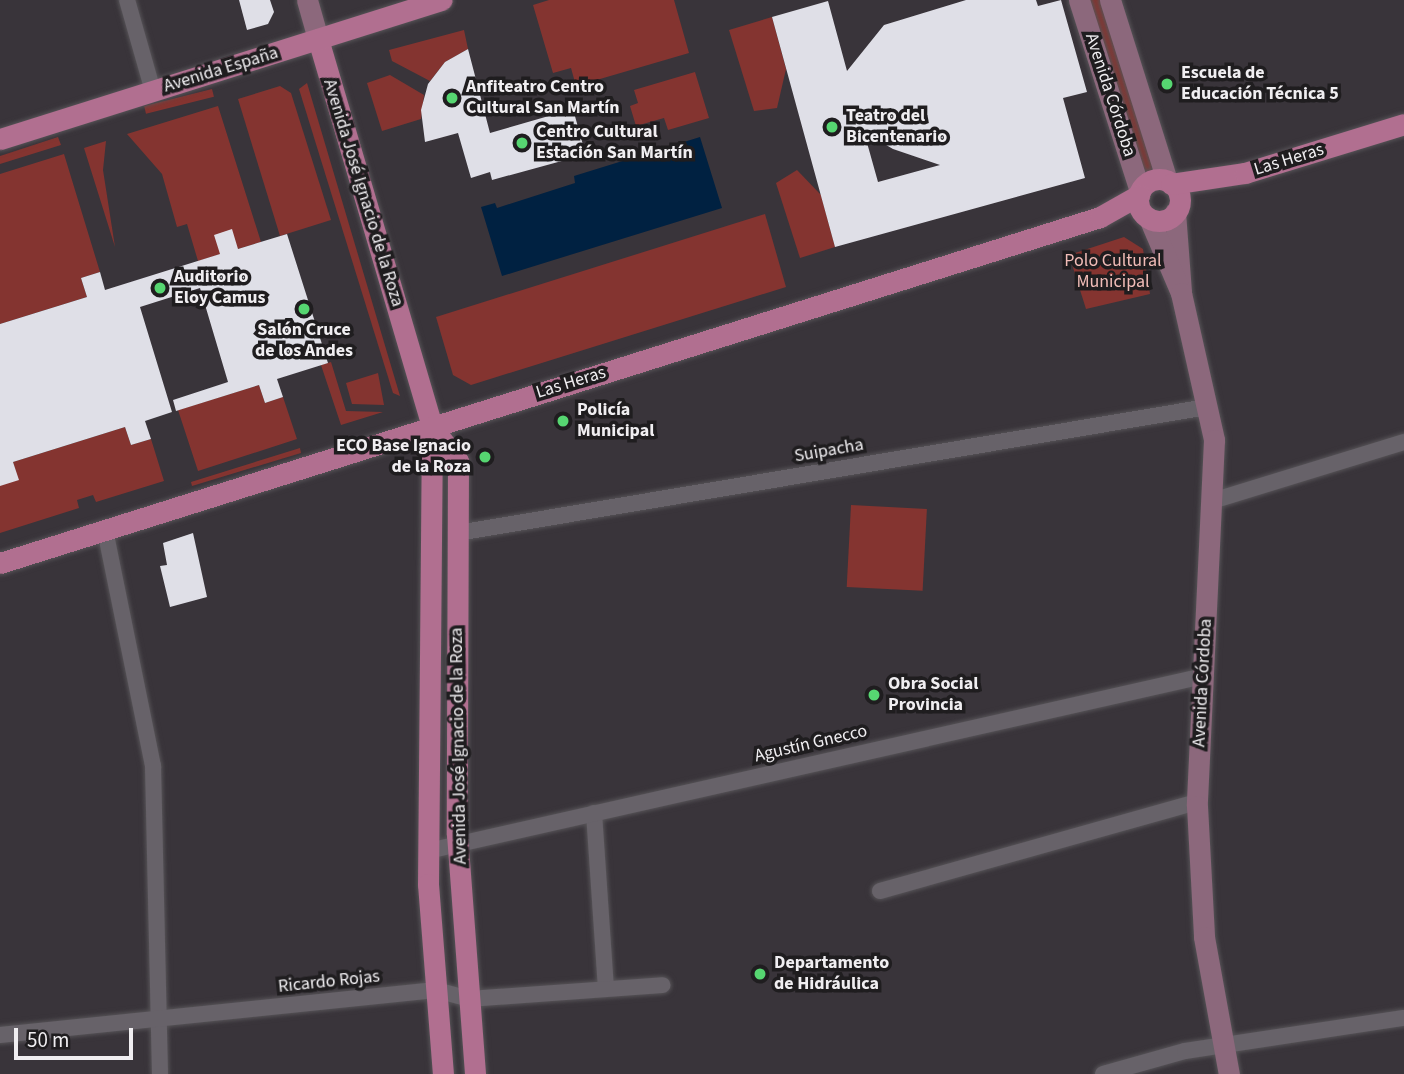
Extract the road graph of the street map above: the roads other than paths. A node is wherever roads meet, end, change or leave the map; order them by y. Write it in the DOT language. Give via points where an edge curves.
graph roads {
  1 [pos="127,0"];
  2 [pos="307,0"];
  3 [pos="442,0"];
  4 [pos="1079,0"];
  5 [pos="1110,0"];
  6 [pos="318,39"];
  7 [pos="153,91"];
  8 [pos="1404,124"];
  9 [pos="0,139"];
  10 [pos="1169,183"];
  11 [pos="1140,193"];
  12 [pos="1175,212"];
  13 [pos="1149,218"];
  14 [pos="1181,293"];
  15 [pos="1207,407"];
  16 [pos="432,427"];
  17 [pos="1404,442"];
  18 [pos="1212,501"];
  19 [pos="105,530"];
  20 [pos="458,533"];
  21 [pos="0,563"];
  22 [pos="1203,676"];
  23 [pos="1197,802"];
  24 [pos="594,813"];
  25 [pos="458,844"];
  26 [pos="428,851"];
  27 [pos="428,884"];
  28 [pos="880,891"];
  29 [pos="662,985"];
  30 [pos="606,989"];
  31 [pos="436,990"];
  32 [pos="469,999"];
  33 [pos="159,1018"];
  34 [pos="1404,1018"];
  35 [pos="0,1035"];
  36 [pos="1224,1045"];
  37 [pos="160,1074"];
  38 [pos="443,1074"];
  39 [pos="475,1074"];
  40 [pos="1103,1074"];
  41 [pos="1229,1074"];
  1 -- 7 [label="street"];
  2 -- 6 [label="main road, Avenida José Ignacio de la Roza"];
  3 -- 6 [label="main road, Avenida España"];
  4 -- 11 [label="main road, Avenida Córdoba"];
  5 -- 10 [label="main road, Avenida Córdoba"];
  6 -- 7 [label="main road, Avenida España"];
  6 -- 16 [label="main road, Avenida José Ignacio de la Roza"];
  7 -- 9 [label="main road, Avenida España"];
  8 -- 10 [label="main road, Las Heras" via="1245,173"];
  10 -- 11 [label="main road" via="1153,180"];
  10 -- 12 [label="main road" via="1179,195"];
  11 -- 13 [label="main road" via="1138,205"];
  11 -- 16 [label="main road, Las Heras" via="1100,217"];
  12 -- 13 [label="main road" via="1163,221"];
  12 -- 14 [label="main road, Avenida Córdoba"];
  13 -- 14 [label="main road, Avenida Córdoba"];
  14 -- 15 [label="main road, Avenida Córdoba"];
  15 -- 18 [label="main road, Avenida Córdoba" via="1214,440"];
  15 -- 20 [label="street, Suipacha"];
  16 -- 19 [label="main road, Las Heras"];
  16 -- 20 [label="main road, Avenida José Ignacio de la Roza" via="458,461"];
  16 -- 26 [label="main road, Avenida José Ignacio de la Roza"];
  17 -- 18 [label="street"];
  18 -- 22 [label="main road, Avenida Córdoba"];
  19 -- 21 [label="main road, Las Heras"];
  19 -- 33 [label="street" via="153,766"];
  20 -- 25 [label="main road, Avenida José Ignacio de la Roza"];
  22 -- 23 [label="main road, Avenida Córdoba"];
  22 -- 24 [label="street, Agustín Gnecco"];
  23 -- 28 [label="street"];
  23 -- 36 [label="main road, Avenida Córdoba" via="1205,937"];
  24 -- 25 [label="street, Agustín Gnecco"];
  24 -- 30 [label="street"];
  25 -- 26 [label="street, Agustín Gnecco"];
  25 -- 32 [label="main road, Avenida José Ignacio de la Roza"];
  26 -- 27 [label="main road, Avenida José Ignacio de la Roza"];
  27 -- 31 [label="main road, Avenida José Ignacio de la Roza"];
  27 -- 32 [label="main road" via="448,967"];
  29 -- 30 [label="street, Ricardo Rojas"];
  30 -- 32 [label="street, Ricardo Rojas"];
  31 -- 32 [label="street, Ricardo Rojas"];
  31 -- 33 [label="street, Ricardo Rojas"];
  31 -- 38 [label="main road, Avenida José Ignacio de la Roza"];
  32 -- 39 [label="main road, Avenida José Ignacio de la Roza"];
  33 -- 35 [label="street, Ricardo Rojas"];
  33 -- 37 [label="street"];
  34 -- 36 [label="street"];
  36 -- 40 [label="street"];
  36 -- 41 [label="main road, Avenida Córdoba"];
}
